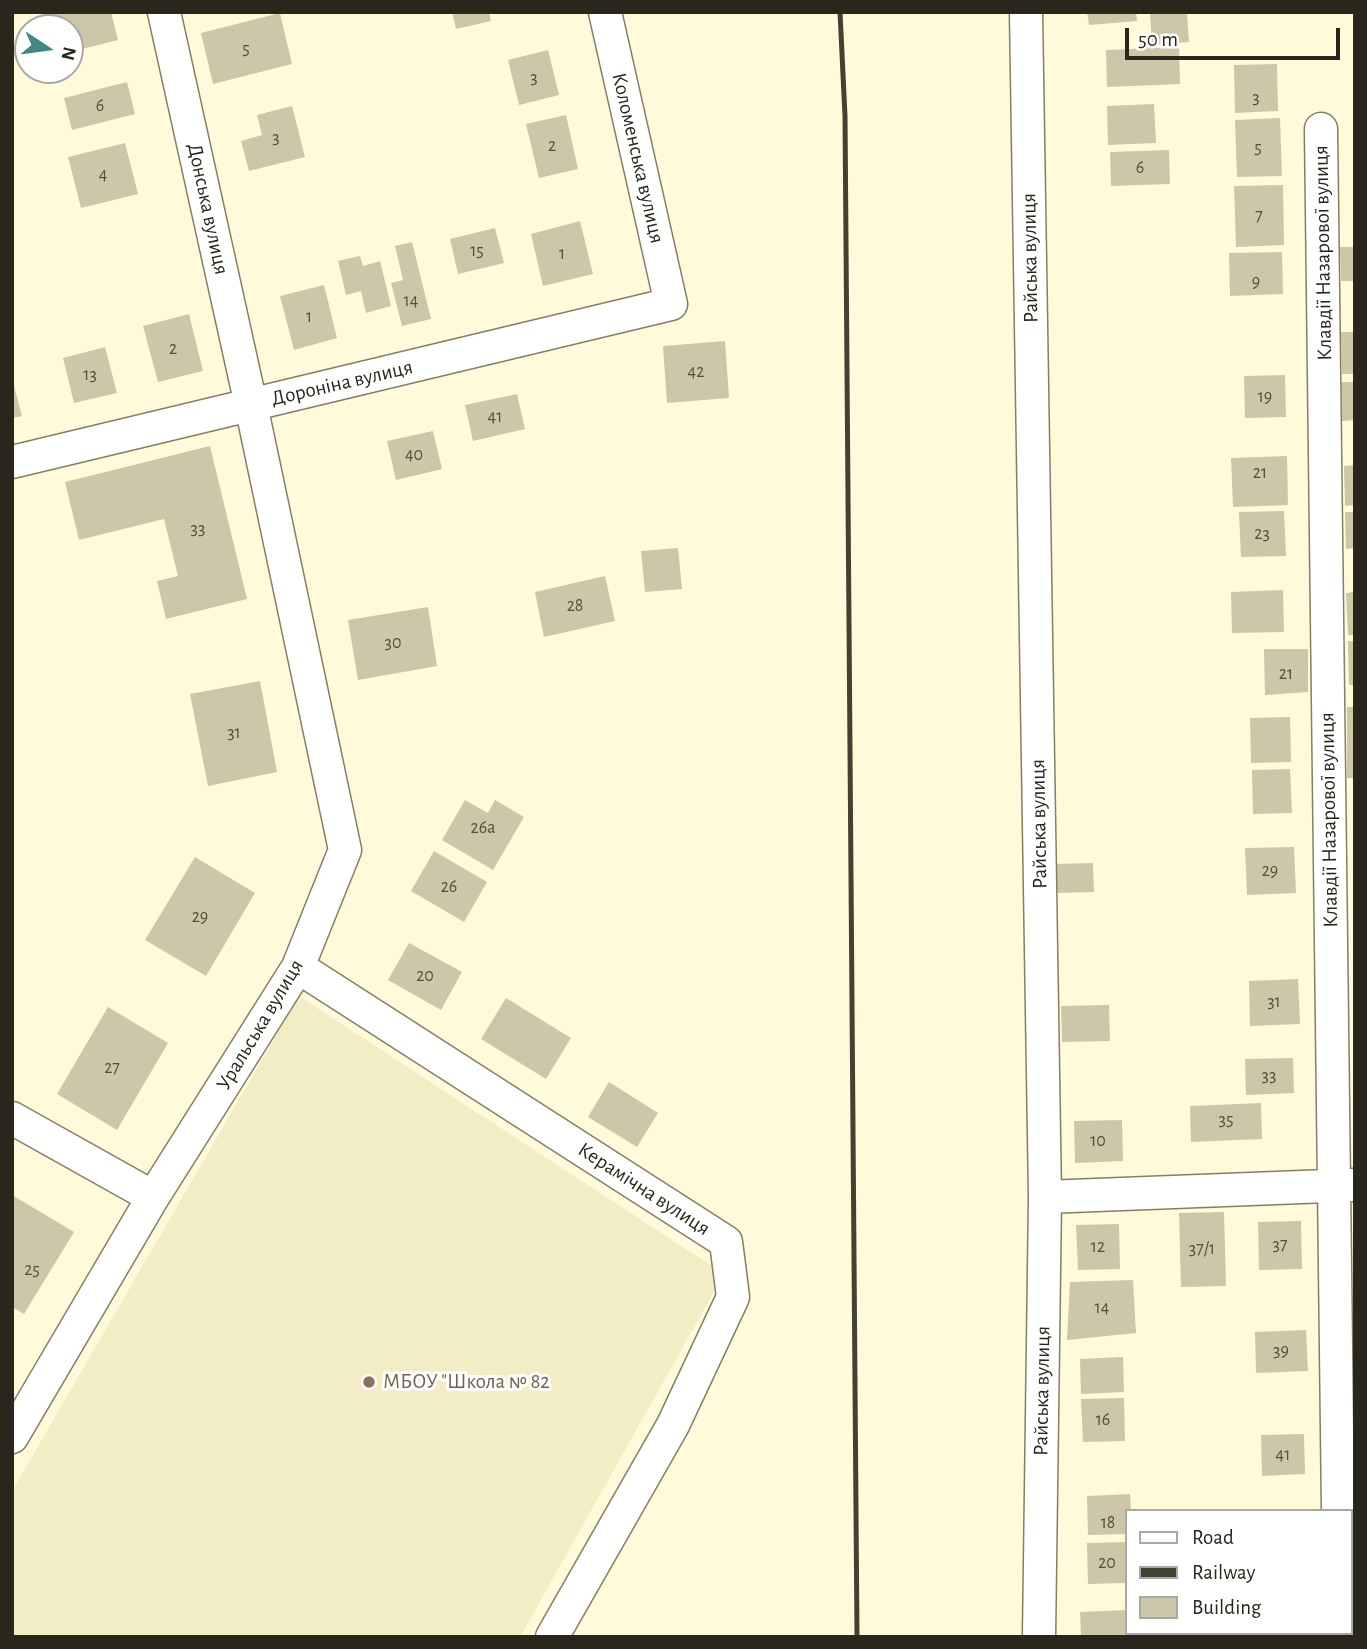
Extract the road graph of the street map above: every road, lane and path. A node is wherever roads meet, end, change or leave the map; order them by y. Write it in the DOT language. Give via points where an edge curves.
graph roads {
  1 [pos="164,12"];
  2 [pos="605,12"];
  3 [pos="1026,12"];
  4 [pos="1321,129"];
  5 [pos="671,304"];
  6 [pos="251,405"];
  7 [pos="12,462"];
  8 [pos="298,967"];
  9 [pos="12,1118"];
  10 [pos="1344,1186"];
  11 [pos="153,1197"];
  12 [pos="1045,1197"];
  13 [pos="12,1437"];
  14 [pos="1338,1509"];
  15 [pos="552,1637"];
  16 [pos="1039,1637"];
  1 -- 6 [label="street, Донська вулиця"];
  2 -- 5 [label="street, Коломенська вулиця"];
  3 -- 12 [label="street, Райська вулиця"];
  4 -- 10 [label="street, Клавдії Назарової вулиця"];
  5 -- 6 [label="street, Дороніна вулиця"];
  6 -- 7 [label="street, Дороніна вулиця"];
  6 -- 8 [label="street, Уральська вулиця" via="345,850"];
  8 -- 11 [label="street, Уральська вулиця"];
  8 -- 15 [label="street, Керамічна вулиця" via="726,1242 733,1297 673,1424"];
  9 -- 11 [label="street"];
  10 -- 12 [label="street"];
  10 -- 14 [label="street, Клавдії Назарової вулиця"];
  11 -- 13 [label="street, Уральська вулиця"];
  12 -- 16 [label="street, Райська вулиця"];
}
